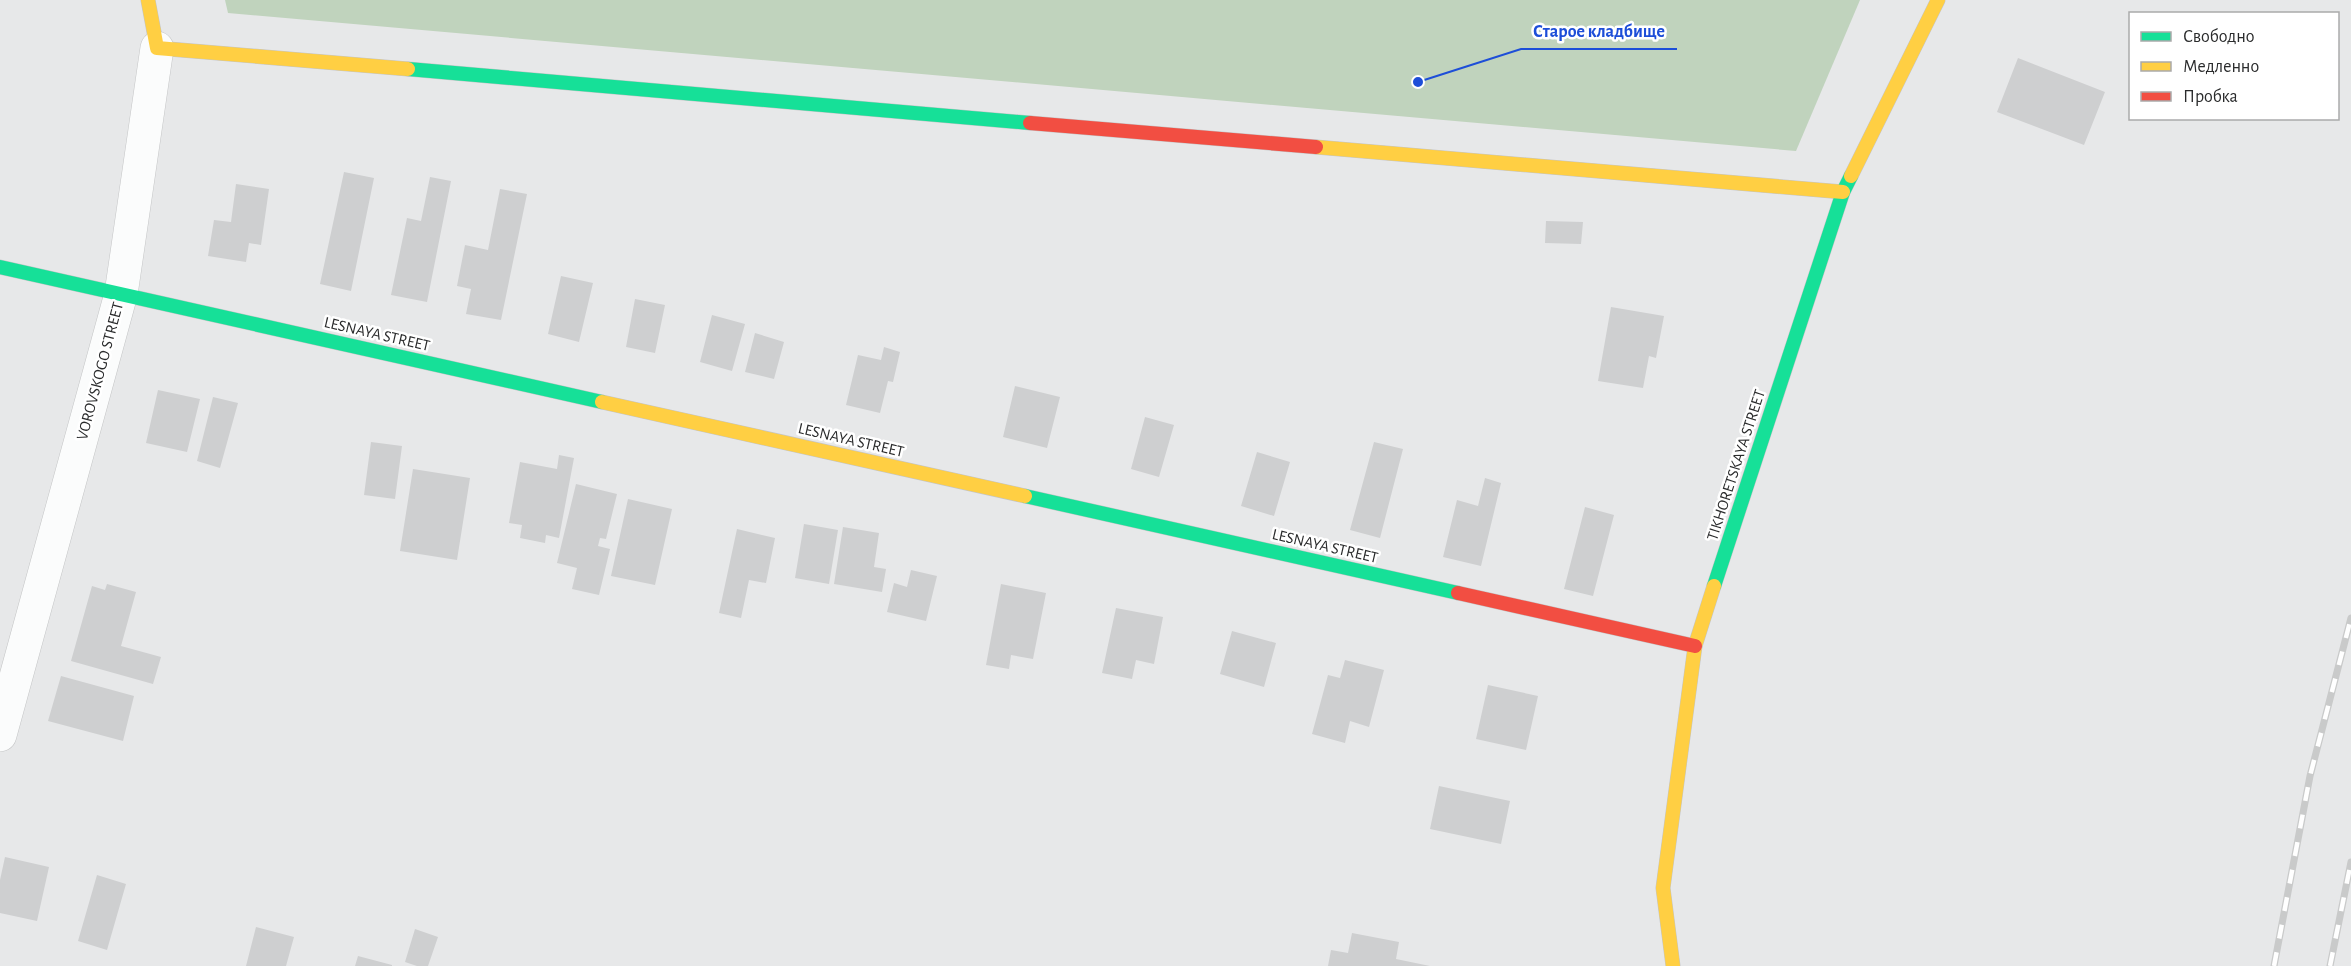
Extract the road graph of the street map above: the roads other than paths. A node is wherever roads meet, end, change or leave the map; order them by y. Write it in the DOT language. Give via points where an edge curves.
graph roads {
  1 [pos="148,0"];
  2 [pos="1938,0"];
  3 [pos="156,48"];
  4 [pos="1843,192"];
  5 [pos="0,267"];
  6 [pos="121,294"];
  7 [pos="1695,646"];
  8 [pos="0,735"];
  9 [pos="1673,966"];
  1 -- 3 [label="street, VOROVSKOGO STREET"];
  2 -- 4 [label="street, TIKHORETSKAYA STREET"];
  3 -- 4 [label="street"];
  3 -- 6 [label="street, VOROVSKOGO STREET"];
  4 -- 7 [label="street, TIKHORETSKAYA STREET"];
  5 -- 6 [label="street, LESNAYA STREET"];
  6 -- 7 [label="street, LESNAYA STREET"];
  6 -- 8 [label="street, VOROVSKOGO STREET"];
  7 -- 9 [label="street, TIKHORETSKAYA STREET" via="1663,888"];
}
